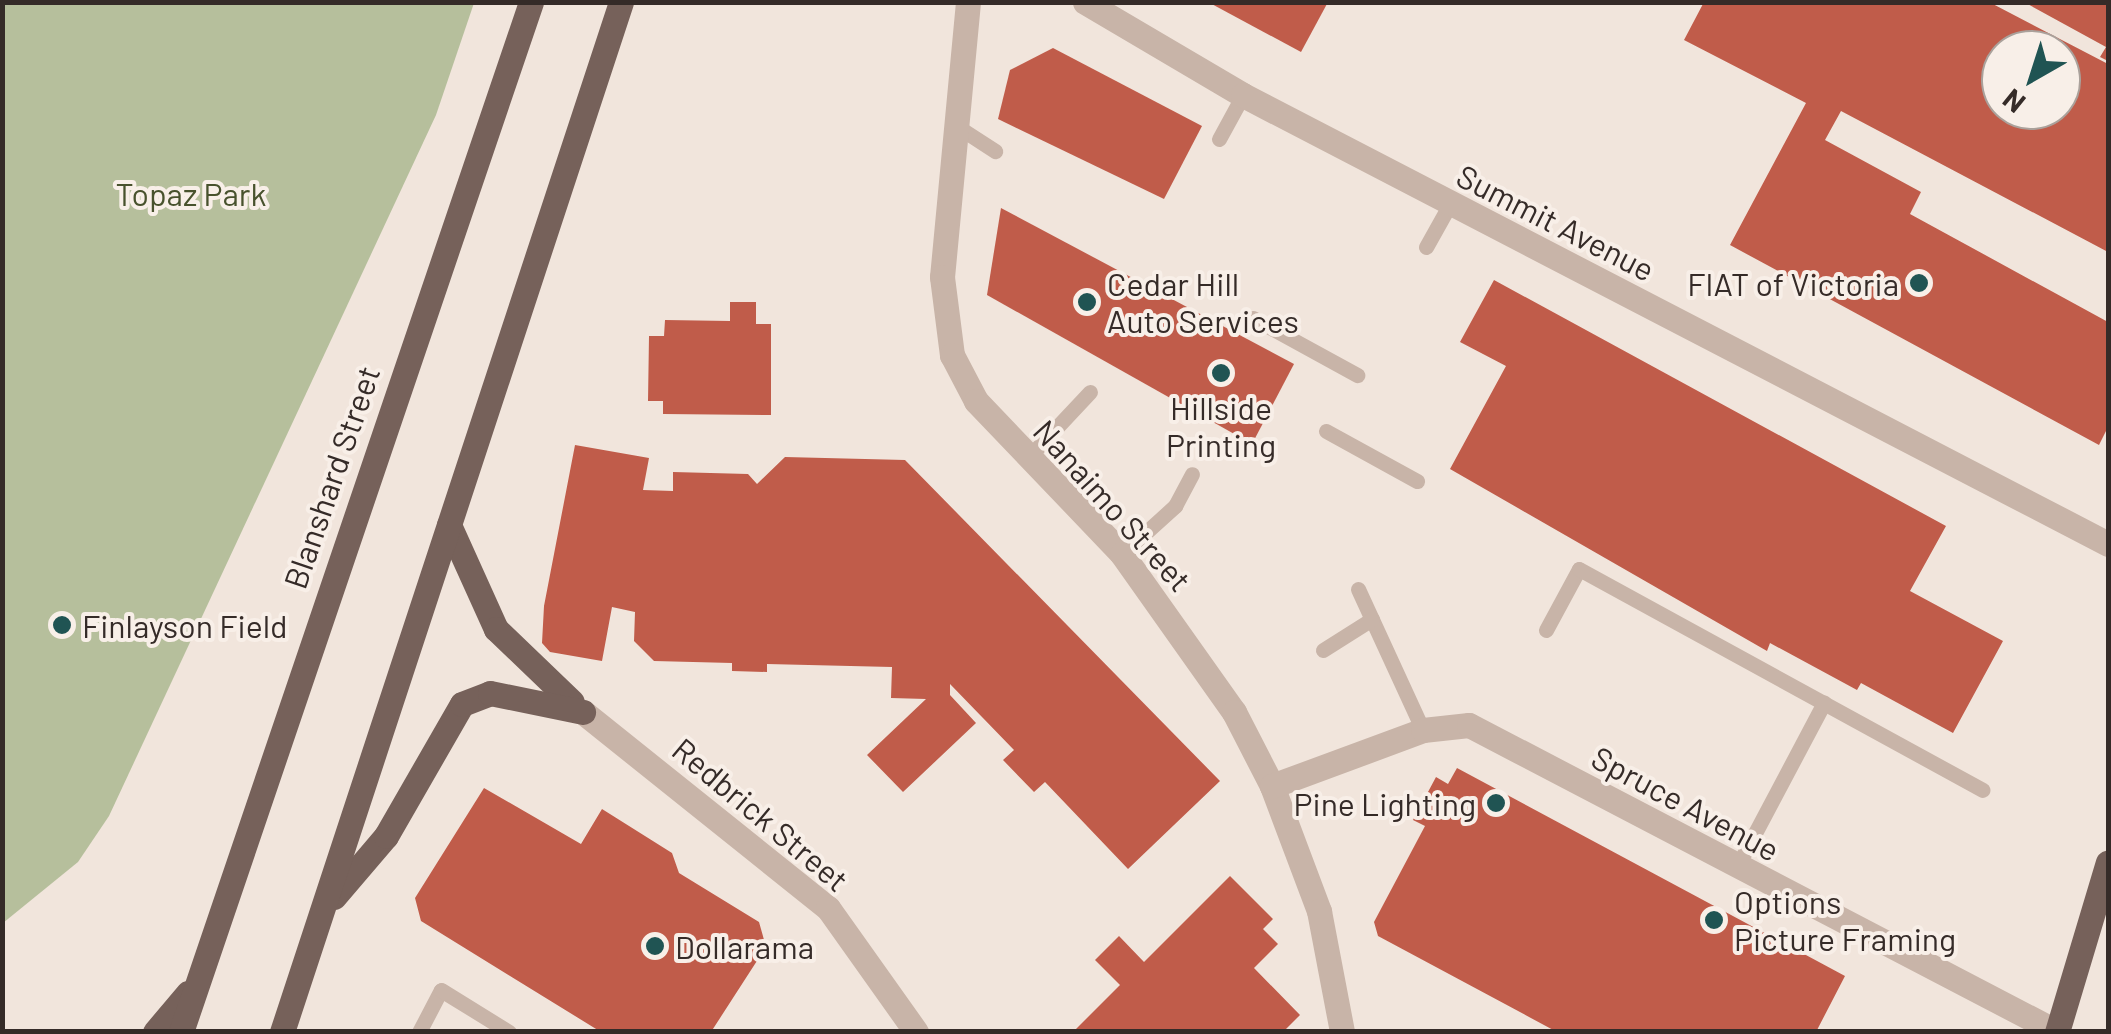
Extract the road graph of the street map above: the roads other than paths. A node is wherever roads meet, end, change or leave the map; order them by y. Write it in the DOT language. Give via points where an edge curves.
graph roads {
  1 [pos="531,2"];
  2 [pos="621,2"];
  3 [pos="968,2"];
  4 [pos="1085,2"];
  5 [pos="1243,95"];
  6 [pos="951,122"];
  7 [pos="1220,140"];
  8 [pos="995,151"];
  9 [pos="1450,204"];
  10 [pos="1426,247"];
  11 [pos="1253,318"];
  12 [pos="1357,375"];
  13 [pos="1090,392"];
  14 [pos="1326,431"];
  15 [pos="1027,459"];
  16 [pos="1192,474"];
  17 [pos="1417,481"];
  18 [pos="450,525"];
  19 [pos="2108,544"];
  20 [pos="1122,554"];
  21 [pos="1358,589"];
  22 [pos="1372,620"];
  23 [pos="1546,630"];
  24 [pos="1322,650"];
  25 [pos="1824,704"];
  26 [pos="583,712"];
  27 [pos="1423,730"];
  28 [pos="1272,786"];
  29 [pos="1983,790"];
  30 [pos="2108,862"];
  31 [pos="1737,867"];
  32 [pos="324,908"];
  33 [pos="198,981"];
  34 [pos="155,1032"];
  35 [pos="181,1032"];
  36 [pos="282,1032"];
  37 [pos="419,1032"];
  38 [pos="509,1032"];
  39 [pos="916,1032"];
  40 [pos="1342,1032"];
  41 [pos="2057,1032"];
  1 -- 33 [label="main road, Blanshard Street"];
  2 -- 18 [label="main road"];
  3 -- 6 [label="street, Nanaimo Street"];
  4 -- 5 [label="street, Summit Avenue"];
  5 -- 7 [label="lane"];
  5 -- 9 [label="street, Summit Avenue"];
  6 -- 8 [label="lane"];
  6 -- 15 [label="street, Nanaimo Street" via="942,277 952,355 976,401"];
  9 -- 10 [label="lane"];
  9 -- 19 [label="street, Summit Avenue"];
  11 -- 12 [label="lane"];
  13 -- 15 [label="lane"];
  14 -- 17 [label="lane"];
  15 -- 20 [label="street, Nanaimo Street"];
  16 -- 20 [label="lane" via="1175,506"];
  18 -- 26 [label="main road" via="496,628"];
  18 -- 32 [label="main road"];
  20 -- 28 [label="street, Nanaimo Street" via="1190,641"];
  21 -- 22 [label="lane"];
  22 -- 24 [label="lane"];
  22 -- 27 [label="lane"];
  23 -- 25 [label="lane" via="1579,570"];
  25 -- 29 [label="lane"];
  25 -- 31 [label="lane"];
  26 -- 32 [label="main road" via="490,693 462,704 386,836"];
  26 -- 39 [label="street, Redbrick Street" via="828,908"];
  27 -- 28 [label="street, Spruce Avenue"];
  27 -- 31 [label="street, Spruce Avenue" via="1469,725"];
  28 -- 40 [label="street, Nanaimo Street" via="1319,911"];
  30 -- 41 [label="main road"];
  31 -- 41 [label="street, Spruce Avenue"];
  32 -- 36 [label="main road"];
  33 -- 34 [label="main road"];
  33 -- 35 [label="main road, Blanshard Street"];
  37 -- 38 [label="lane" via="441,990"];
}
